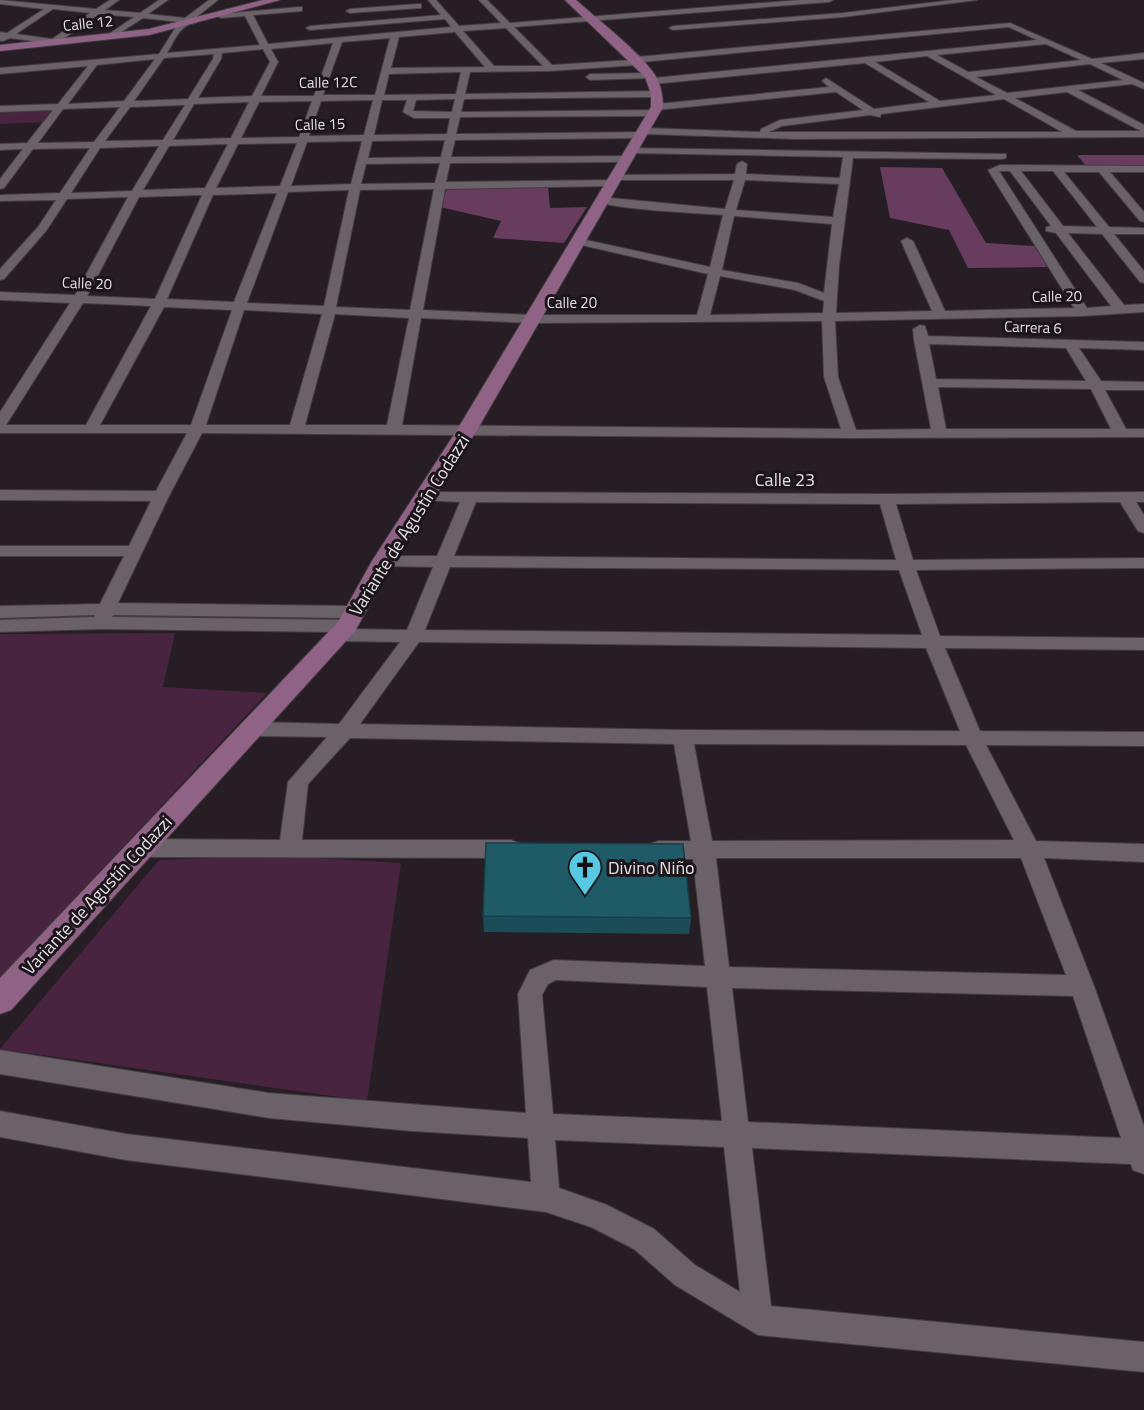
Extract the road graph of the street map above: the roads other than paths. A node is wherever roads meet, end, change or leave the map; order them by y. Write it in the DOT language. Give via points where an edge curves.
graph roads {
  1 [pos="63,0"];
  2 [pos="115,0"];
  3 [pos="164,0"];
  4 [pos="214,0"];
  5 [pos="250,0"];
  6 [pos="294,0"];
  7 [pos="483,0"];
  8 [pos="728,0"];
  9 [pos="828,0"];
  10 [pos="973,0"];
  11 [pos="271,1"];
  12 [pos="956,1"];
  13 [pos="2,2"];
  14 [pos="433,2"];
  15 [pos="51,7"];
  16 [pos="647,7"];
  17 [pos="738,7"];
  18 [pos="844,7"];
  19 [pos="581,8"];
  20 [pos="299,9"];
  21 [pos="96,12"];
  22 [pos="654,13"];
  23 [pos="248,14"];
  24 [pos="853,14"];
  25 [pos="221,16"];
  26 [pos="139,17"];
  27 [pos="444,17"];
  28 [pos="758,21"];
  29 [pos="182,23"];
  30 [pos="358,24"];
  31 [pos="508,25"];
  32 [pos="310,28"];
  33 [pos="673,28"];
  34 [pos="456,30"];
  35 [pos="4,34"];
  36 [pos="395,35"];
  37 [pos="681,35"];
  38 [pos="112,36"];
  39 [pos="897,37"];
  40 [pos="338,41"];
  41 [pos="52,42"];
  42 [pos="316,42"];
  43 [pos="1047,42"];
  44 [pos="0,43"];
  45 [pos="266,47"];
  46 [pos="785,47"];
  47 [pos="0,48"];
  48 [pos="218,51"];
  49 [pos="928,54"];
  50 [pos="1144,56"];
  51 [pos="162,57"];
  52 [pos="867,61"];
  53 [pos="1090,61"];
  54 [pos="94,63"];
  55 [pos="805,67"];
  56 [pos="550,68"];
  57 [pos="466,69"];
  58 [pos="492,69"];
  59 [pos="0,71"];
  60 [pos="387,71"];
  61 [pos="968,75"];
  62 [pos="557,78"];
  63 [pos="580,78"];
  64 [pos="464,80"];
  65 [pos="1141,82"];
  66 [pos="837,89"];
  67 [pos="1070,89"];
  68 [pos="1003,96"];
  69 [pos="317,97"];
  70 [pos="377,97"];
  71 [pos="412,97"];
  72 [pos="459,97"];
  73 [pos="255,99"];
  74 [pos="192,100"];
  75 [pos="937,103"];
  76 [pos="127,104"];
  77 [pos="62,106"];
  78 [pos="0,109"];
  79 [pos="871,112"];
  80 [pos="455,115"];
  81 [pos="637,124"];
  82 [pos="1144,129"];
  83 [pos="759,134"];
  84 [pos="1074,134"];
  85 [pos="1144,134"];
  86 [pos="910,135"];
  87 [pos="452,136"];
  88 [pos="367,138"];
  89 [pos="303,140"];
  90 [pos="234,142"];
  91 [pos="166,143"];
  92 [pos="97,145"];
  93 [pos="29,146"];
  94 [pos="0,147"];
  95 [pos="743,152"];
  96 [pos="848,156"];
  97 [pos="1002,156"];
  98 [pos="361,161"];
  99 [pos="446,161"];
  100 [pos="1013,168"];
  101 [pos="1056,168"];
  102 [pos="1102,169"];
  103 [pos="1144,169"];
  104 [pos="741,177"];
  105 [pos="844,181"];
  106 [pos="0,186"];
  107 [pos="440,186"];
  108 [pos="355,187"];
  109 [pos="283,189"];
  110 [pos="209,191"];
  111 [pos="136,193"];
  112 [pos="64,195"];
  113 [pos="0,198"];
  114 [pos="729,212"];
  115 [pos="1144,219"];
  116 [pos="838,221"];
  117 [pos="1033,230"];
  118 [pos="1060,230"];
  119 [pos="1107,231"];
  120 [pos="1144,231"];
  121 [pos="577,241"];
  122 [pos="907,241"];
  123 [pos="716,272"];
  124 [pos="0,276"];
  125 [pos="1144,279"];
  126 [pos="0,296"];
  127 [pos="79,299"];
  128 [pos="830,299"];
  129 [pos="160,302"];
  130 [pos="238,307"];
  131 [pos="1144,308"];
  132 [pos="1120,309"];
  133 [pos="329,311"];
  134 [pos="1083,312"];
  135 [pos="415,314"];
  136 [pos="915,315"];
  137 [pos="940,315"];
  138 [pos="830,316"];
  139 [pos="532,319"];
  140 [pos="702,319"];
  141 [pos="921,340"];
  142 [pos="1070,344"];
  143 [pos="1144,346"];
  144 [pos="928,383"];
  145 [pos="1096,385"];
  146 [pos="1144,386"];
  147 [pos="0,423"];
  148 [pos="91,428"];
  149 [pos="0,429"];
  150 [pos="197,429"];
  151 [pos="394,429"];
  152 [pos="296,430"];
  153 [pos="467,430"];
  154 [pos="1120,432"];
  155 [pos="939,433"];
  156 [pos="1144,433"];
  157 [pos="850,434"];
  158 [pos="0,495"];
  159 [pos="161,496"];
  160 [pos="470,496"];
  161 [pos="425,497"];
  162 [pos="1125,497"];
  163 [pos="1144,497"];
  164 [pos="887,499"];
  165 [pos="1144,528"];
  166 [pos="136,550"];
  167 [pos="0,551"];
  168 [pos="383,561"];
  169 [pos="442,562"];
  170 [pos="1144,563"];
  171 [pos="906,565"];
  172 [pos="0,612"];
  173 [pos="104,616"];
  174 [pos="346,624"];
  175 [pos="0,626"];
  176 [pos="414,635"];
  177 [pos="933,641"];
  178 [pos="1144,644"];
  179 [pos="252,729"];
  180 [pos="344,732"];
  181 [pos="683,737"];
  182 [pos="972,737"];
  183 [pos="1144,739"];
  184 [pos="290,847"];
  185 [pos="141,848"];
  186 [pos="526,849"];
  187 [pos="1029,849"];
  188 [pos="633,850"];
  189 [pos="704,850"];
  190 [pos="1144,853"];
  191 [pos="720,977"];
  192 [pos="1082,986"];
  193 [pos="0,1000"];
  194 [pos="0,1062"];
  195 [pos="0,1124"];
  196 [pos="542,1125"];
  197 [pos="737,1133"];
  198 [pos="1142,1156"];
  199 [pos="546,1198"];
  200 [pos="758,1320"];
  201 [pos="1144,1357"];
  1 -- 15 [label="street"];
  2 -- 21 [label="street"];
  3 -- 26 [label="street"];
  4 -- 29 [label="street"];
  5 -- 11 [label="street"];
  6 -- 20 [label="street"];
  7 -- 31 [label="street"];
  8 -- 17 [label="street"];
  9 -- 17 [label="street"];
  10 -- 12 [label="street"];
  11 -- 25 [label="main road, Calle 12"];
  12 -- 24 [label="street"];
  13 -- 15 [label="street"];
  14 -- 27 [label="street"];
  14 -- 30 [label="street" via="348,9"];
  15 -- 21 [label="street"];
  15 -- 35 [label="street"];
  16 -- 22 [label="street"];
  17 -- 22 [label="street"];
  17 -- 28 [label="street"];
  18 -- 24 [label="street"];
  19 -- 22 [label="street"];
  19 -- 31 [label="street"];
  19 -- 81 [label="main road"];
  20 -- 23 [label="street"];
  20 -- 32 [label="street"];
  21 -- 26 [label="street"];
  21 -- 41 [label="street"];
  22 -- 33 [label="street"];
  23 -- 25 [label="street"];
  23 -- 45 [label="street"];
  24 -- 28 [label="street"];
  25 -- 29 [label="main road, Calle 12"];
  26 -- 29 [label="street"];
  26 -- 38 [label="street"];
  27 -- 30 [label="street"];
  27 -- 34 [label="street"];
  28 -- 33 [label="street"];
  28 -- 46 [label="street"];
  29 -- 38 [label="main road, Calle 12"];
  29 -- 51 [label="street"];
  30 -- 32 [label="street"];
  31 -- 34 [label="street"];
  31 -- 56 [label="street"];
  32 -- 42 [label="street"];
  33 -- 37 [label="street"];
  34 -- 36 [label="street"];
  34 -- 58 [label="street"];
  35 -- 41 [label="street"];
  35 -- 44 [label="street"];
  36 -- 40 [label="street"];
  36 -- 60 [label="street"];
  38 -- 41 [label="main road, Calle 12"];
  39 -- 43 [label="street" via="1010,25"];
  39 -- 46 [label="street"];
  39 -- 49 [label="street"];
  40 -- 42 [label="street"];
  40 -- 69 [label="street"];
  41 -- 47 [label="main road, Calle 12"];
  42 -- 45 [label="street"];
  43 -- 49 [label="street"];
  43 -- 53 [label="street"];
  45 -- 48 [label="street"];
  45 -- 73 [label="street" via="274,62"];
  46 -- 55 [label="street"];
  46 -- 81 [label="street" via="696,50"];
  48 -- 51 [label="street"];
  48 -- 74 [label="street"];
  49 -- 52 [label="street"];
  49 -- 61 [label="street"];
  50 -- 53 [label="street"];
  51 -- 54 [label="street"];
  51 -- 76 [label="street"];
  52 -- 55 [label="street"];
  52 -- 75 [label="street"];
  53 -- 61 [label="street"];
  53 -- 65 [label="street"];
  54 -- 59 [label="street"];
  54 -- 77 [label="street"];
  55 -- 66 [label="street"];
  55 -- 81 [label="street"];
  56 -- 58 [label="street"];
  56 -- 81 [label="street"];
  57 -- 58 [label="street"];
  57 -- 60 [label="street"];
  57 -- 64 [label="street"];
  60 -- 70 [label="street"];
  61 -- 68 [label="street"];
  62 -- 64 [label="street"];
  63 -- 81 [label="street"];
  64 -- 72 [label="street"];
  65 -- 67 [label="street"];
  66 -- 79 [label="street"];
  66 -- 81 [label="street"];
  67 -- 68 [label="street"];
  67 -- 82 [label="street"];
  68 -- 75 [label="street"];
  68 -- 84 [label="street"];
  69 -- 70 [label="street, Calle 12C"];
  69 -- 73 [label="street, Calle 12C"];
  69 -- 89 [label="street"];
  70 -- 71 [label="street, Calle 12C"];
  70 -- 88 [label="street"];
  71 -- 72 [label="street, Calle 12C"];
  71 -- 80 [label="street" via="410,115"];
  72 -- 80 [label="street"];
  72 -- 81 [label="street, Calle 12C"];
  73 -- 74 [label="street, Calle 12C"];
  73 -- 90 [label="street"];
  74 -- 76 [label="street, Calle 12C"];
  74 -- 91 [label="street"];
  75 -- 79 [label="street"];
  76 -- 77 [label="street, Calle 12C"];
  76 -- 92 [label="street"];
  77 -- 78 [label="street, Calle 12C"];
  77 -- 93 [label="street"];
  79 -- 83 [label="street" via="780,123"];
  79 -- 86 [label="street"];
  80 -- 81 [label="street"];
  80 -- 87 [label="street"];
  81 -- 83 [label="street"];
  81 -- 87 [label="street, Calle 15"];
  81 -- 95 [label="street"];
  81 -- 99 [label="street"];
  81 -- 104 [label="street"];
  81 -- 107 [label="street"];
  81 -- 114 [label="street" via="637,205"];
  81 -- 121 [label="main road, Variante de Agustín Codazzi"];
  83 -- 86 [label="street"];
  84 -- 85 [label="street"];
  84 -- 86 [label="street"];
  87 -- 88 [label="street, Calle 15"];
  87 -- 99 [label="street"];
  88 -- 89 [label="street, Calle 15"];
  88 -- 98 [label="street"];
  89 -- 90 [label="street, Calle 15"];
  89 -- 109 [label="street"];
  90 -- 91 [label="street, Calle 15"];
  90 -- 110 [label="street"];
  91 -- 92 [label="street, Calle 15"];
  91 -- 111 [label="street"];
  92 -- 93 [label="street, Calle 15"];
  92 -- 112 [label="street"];
  93 -- 94 [label="street, Calle 15"];
  93 -- 106 [label="street"];
  95 -- 96 [label="street"];
  95 -- 104 [label="street"];
  96 -- 97 [label="street"];
  96 -- 105 [label="street"];
  98 -- 99 [label="street"];
  98 -- 108 [label="street"];
  99 -- 107 [label="street"];
  100 -- 101 [label="street"];
  100 -- 117 [label="street" via="993,170"];
  100 -- 118 [label="street"];
  101 -- 102 [label="street"];
  101 -- 119 [label="street"];
  102 -- 103 [label="street"];
  102 -- 115 [label="street"];
  104 -- 105 [label="street"];
  104 -- 114 [label="street"];
  105 -- 116 [label="street"];
  107 -- 108 [label="street"];
  107 -- 135 [label="street"];
  108 -- 109 [label="street"];
  108 -- 133 [label="street"];
  109 -- 110 [label="street"];
  109 -- 130 [label="street"];
  110 -- 111 [label="street"];
  110 -- 129 [label="street"];
  111 -- 112 [label="street"];
  111 -- 127 [label="street"];
  112 -- 113 [label="street"];
  112 -- 124 [label="street" via="42,229"];
  114 -- 116 [label="street"];
  114 -- 123 [label="street"];
  116 -- 128 [label="street"];
  117 -- 118 [label="street"];
  117 -- 134 [label="street"];
  118 -- 119 [label="street"];
  118 -- 132 [label="street"];
  119 -- 120 [label="street"];
  119 -- 125 [label="street"];
  121 -- 123 [label="street"];
  121 -- 139 [label="main road, Variante de Agustín Codazzi"];
  122 -- 137 [label="street"];
  123 -- 128 [label="street" via="798,287"];
  123 -- 140 [label="street"];
  126 -- 127 [label="street, Calle 20"];
  127 -- 129 [label="street, Calle 20"];
  127 -- 147 [label="street"];
  128 -- 138 [label="street"];
  129 -- 130 [label="street, Calle 20"];
  129 -- 148 [label="street"];
  130 -- 133 [label="street, Calle 20"];
  130 -- 150 [label="street"];
  131 -- 132 [label="street, Calle 20"];
  132 -- 134 [label="street, Calle 20"];
  133 -- 135 [label="street, Calle 20"];
  133 -- 152 [label="street"];
  134 -- 137 [label="street, Calle 20"];
  135 -- 139 [label="street, Calle 20"];
  135 -- 151 [label="street"];
  136 -- 137 [label="street, Calle 20"];
  136 -- 138 [label="street, Calle 20"];
  136 -- 141 [label="street"];
  138 -- 140 [label="street, Calle 20"];
  138 -- 157 [label="street" via="831,378"];
  139 -- 140 [label="street, Calle 20"];
  139 -- 153 [label="main road, Variante de Agustín Codazzi"];
  141 -- 142 [label="street, Carrera 6"];
  141 -- 144 [label="street"];
  142 -- 143 [label="street, Carrera 6"];
  142 -- 145 [label="street"];
  144 -- 145 [label="street"];
  144 -- 155 [label="street"];
  145 -- 146 [label="street"];
  145 -- 154 [label="street"];
  148 -- 149 [label="street"];
  148 -- 150 [label="street"];
  150 -- 152 [label="street"];
  150 -- 159 [label="street"];
  151 -- 152 [label="street"];
  151 -- 153 [label="street"];
  153 -- 157 [label="street"];
  153 -- 161 [label="main road, Variante de Agustín Codazzi"];
  154 -- 155 [label="street"];
  154 -- 156 [label="street"];
  155 -- 157 [label="street"];
  158 -- 159 [label="street"];
  159 -- 166 [label="street"];
  160 -- 161 [label="street, Calle 23"];
  160 -- 164 [label="street, Calle 23"];
  160 -- 169 [label="street"];
  161 -- 168 [label="main road, Variante de Agustín Codazzi"];
  162 -- 163 [label="street, Calle 23"];
  162 -- 164 [label="street, Calle 23"];
  162 -- 165 [label="street"];
  164 -- 171 [label="street"];
  166 -- 167 [label="street"];
  166 -- 173 [label="street"];
  168 -- 169 [label="street"];
  168 -- 174 [label="main road, Variante de Agustín Codazzi"];
  169 -- 171 [label="street"];
  169 -- 176 [label="street"];
  170 -- 171 [label="street"];
  171 -- 177 [label="street"];
  172 -- 173 [label="street"];
  173 -- 174 [label="street"];
  173 -- 175 [label="street"];
  174 -- 176 [label="street"];
  174 -- 179 [label="main road, Variante de Agustín Codazzi"];
  176 -- 177 [label="street"];
  176 -- 180 [label="street"];
  177 -- 178 [label="street"];
  177 -- 182 [label="street"];
  179 -- 180 [label="street"];
  179 -- 185 [label="main road, Variante de Agustín Codazzi"];
  180 -- 181 [label="street"];
  180 -- 184 [label="street" via="298,782"];
  181 -- 182 [label="street"];
  181 -- 189 [label="street"];
  182 -- 183 [label="street"];
  182 -- 187 [label="street"];
  184 -- 185 [label="street"];
  184 -- 186 [label="street"];
  185 -- 193 [label="main road, Variante de Agustín Codazzi"];
  187 -- 189 [label="street"];
  187 -- 190 [label="street"];
  187 -- 192 [label="street"];
  188 -- 189 [label="street"];
  189 -- 191 [label="street"];
  191 -- 192 [label="street"];
  191 -- 196 [label="street" via="555,970 539,977 530,994"];
  191 -- 197 [label="street"];
  192 -- 198 [label="street"];
  194 -- 196 [label="street" via="307,1110"];
  195 -- 199 [label="street" via="126,1147"];
  196 -- 197 [label="street"];
  196 -- 199 [label="street"];
  197 -- 198 [label="street"];
  197 -- 200 [label="street"];
  199 -- 200 [label="street" via="597,1215 644,1239 685,1275"];
  200 -- 201 [label="street"];
}
